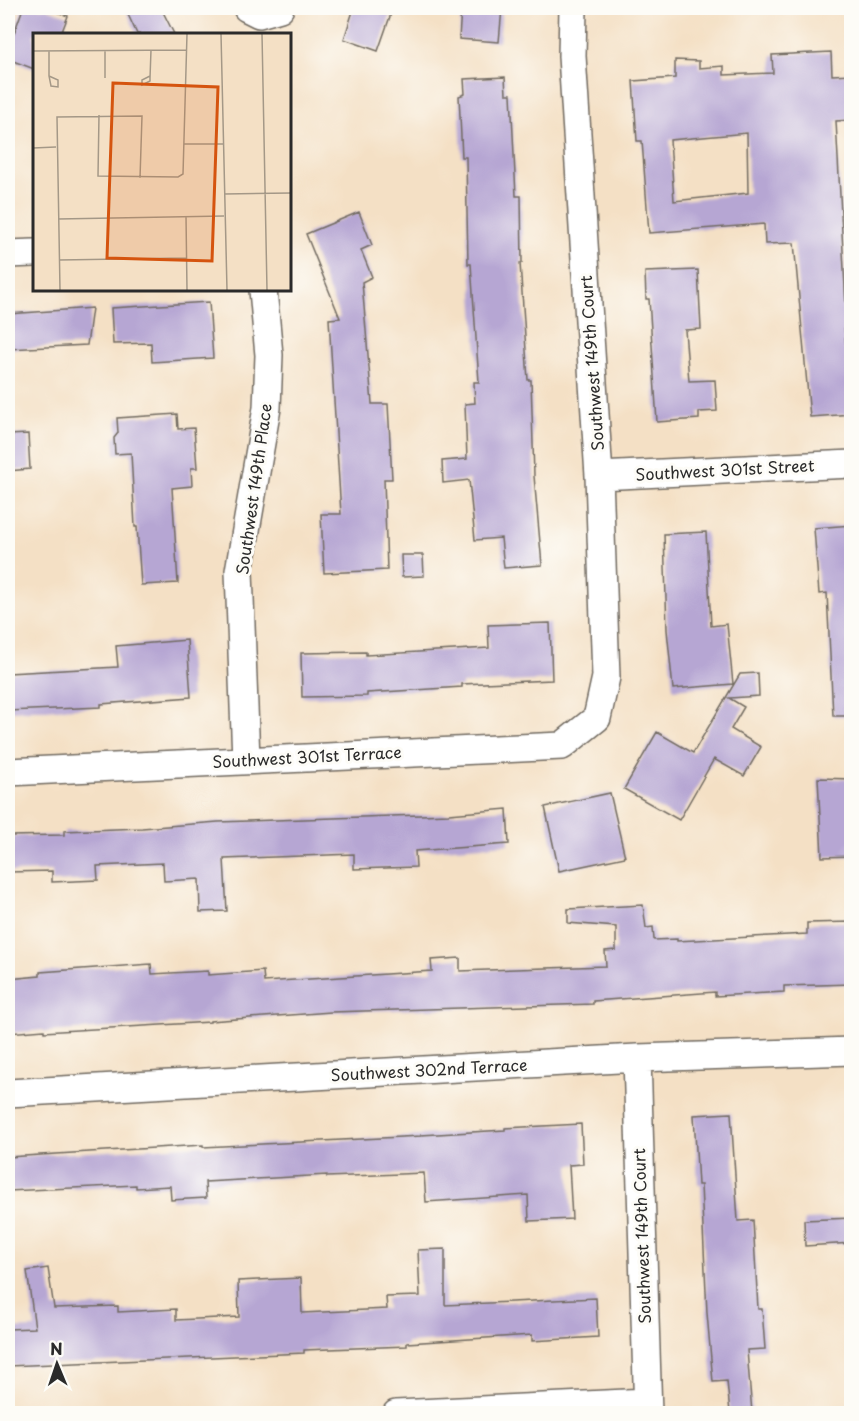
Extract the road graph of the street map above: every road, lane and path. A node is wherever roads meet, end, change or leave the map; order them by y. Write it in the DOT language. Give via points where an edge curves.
graph roads {
  1 [pos="247,8"];
  2 [pos="280,8"];
  3 [pos="573,8"];
  4 [pos="33,253"];
  5 [pos="8,255"];
  6 [pos="263,291"];
  7 [pos="852,464"];
  8 [pos="599,476"];
  9 [pos="597,718"];
  10 [pos="246,760"];
  11 [pos="8,772"];
  12 [pos="852,1051"];
  13 [pos="637,1058"];
  14 [pos="8,1093"];
  15 [pos="647,1408"];
  16 [pos="396,1413"];
  1 -- 2 [label="street" via="259,14"];
  3 -- 8 [label="street, Southwest 149th Court" via="572,56"];
  4 -- 5 [label="street"];
  6 -- 10 [label="street, Southwest 149th Place" via="269,355 267,408 240,571"];
  7 -- 8 [label="street, Southwest 301st Street"];
  8 -- 9 [label="street, Southwest 149th Court" via="606,677"];
  9 -- 10 [label="street, Southwest 301st Terrace" via="562,746"];
  10 -- 11 [label="street, Southwest 301st Terrace"];
  12 -- 13 [label="street, Southwest 302nd Terrace"];
  13 -- 14 [label="street, Southwest 302nd Terrace"];
  13 -- 15 [label="street, Southwest 149th Court"];
  15 -- 16 [label="street"];
}
